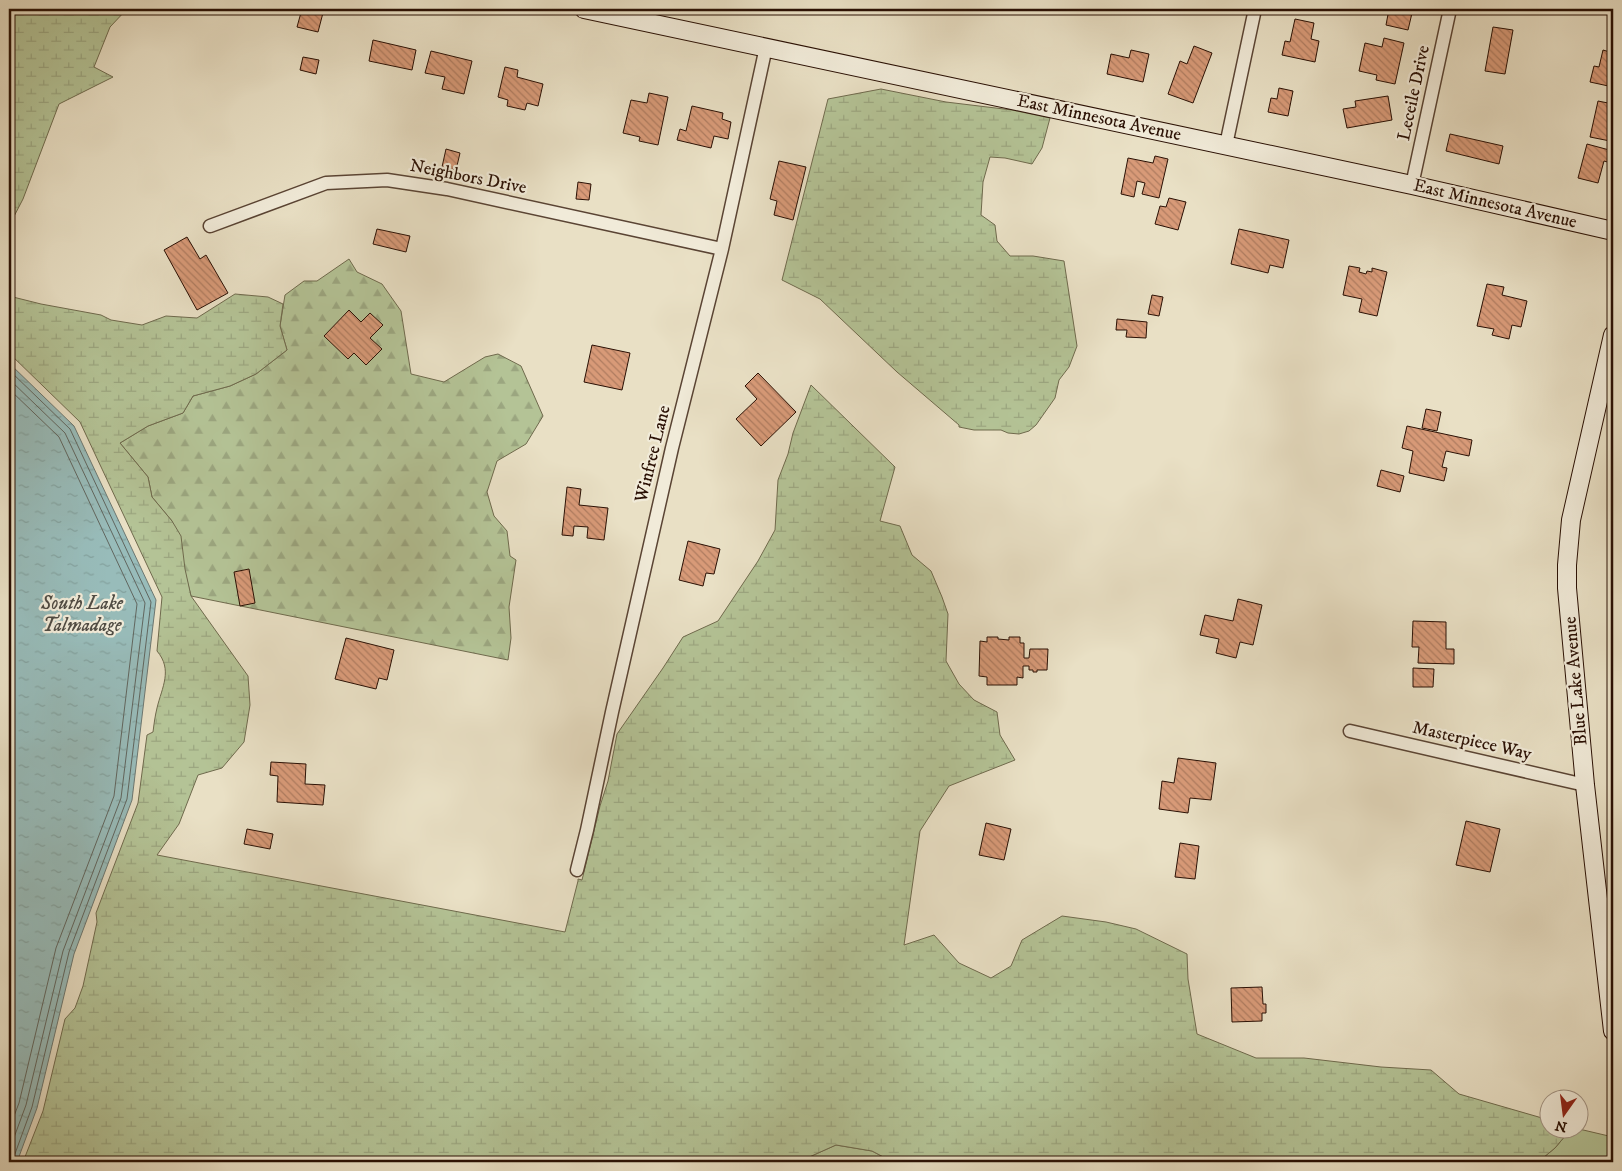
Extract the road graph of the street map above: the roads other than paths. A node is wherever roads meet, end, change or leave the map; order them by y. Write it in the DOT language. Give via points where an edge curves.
graph roads {
  1 [pos="584,9"];
  2 [pos="1255,9"];
  3 [pos="1450,9"];
  4 [pos="766,47"];
  5 [pos="1226,145"];
  6 [pos="1412,185"];
  7 [pos="210,226"];
  8 [pos="1613,231"];
  9 [pos="722,249"];
  10 [pos="1613,335"];
  11 [pos="1350,731"];
  12 [pos="1585,785"];
  13 [pos="577,870"];
  14 [pos="1613,1031"];
  1 -- 4 [label="street, East Minnesota Avenue"];
  2 -- 5 [label="street"];
  3 -- 6 [label="street, Leceile Drive"];
  4 -- 5 [label="street, East Minnesota Avenue"];
  4 -- 9 [label="street, Winfree Lane"];
  5 -- 6 [label="street, East Minnesota Avenue"];
  6 -- 8 [label="street, East Minnesota Avenue"];
  7 -- 9 [label="street, Neighbors Drive" via="326,183 387,180 446,188"];
  9 -- 13 [label="street, Winfree Lane" via="672,448"];
  10 -- 12 [label="street, Blue Lake Avenue" via="1572,520 1567,565"];
  11 -- 12 [label="street, Masterpiece Way"];
  12 -- 14 [label="street, Blue Lake Avenue"];
}
